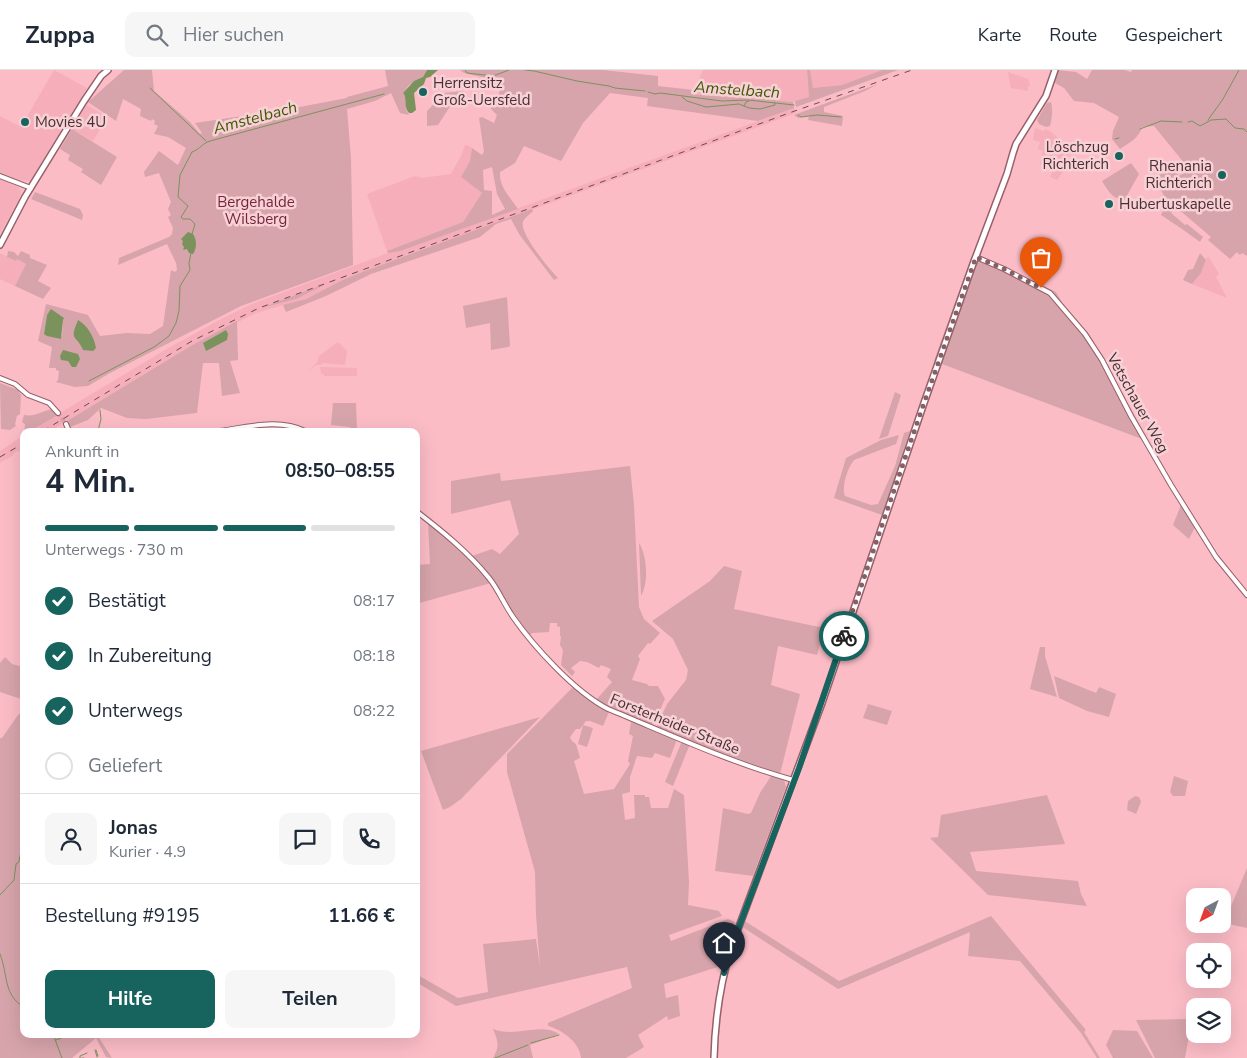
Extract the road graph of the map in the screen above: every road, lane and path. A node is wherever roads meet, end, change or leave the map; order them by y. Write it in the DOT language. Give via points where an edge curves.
graph roads {
  1 [pos="108,70"];
  2 [pos="113,70"];
  3 [pos="1055,70"];
  4 [pos="93,88"];
  5 [pos="0,176"];
  6 [pos="31,188"];
  7 [pos="0,244"];
  8 [pos="976,257"];
  9 [pos="0,378"];
  10 [pos="58,413"];
  11 [pos="66,424"];
  12 [pos="68,428"];
  13 [pos="242,428"];
  14 [pos="298,428"];
  15 [pos="420,514"];
  16 [pos="1247,595"];
  17 [pos="793,780"];
  18 [pos="714,1058"];
  1 -- 4 [label="main road"];
  2 -- 4 [label="main road"];
  3 -- 8 [label="main road" via="1046,96 1016,144"];
  4 -- 6 [label="main road"];
  5 -- 6 [label="street"];
  6 -- 7 [label="main road"];
  8 -- 16 [label="street, Vetschauer Weg" via="1050,293 1085,334 1171,485 1216,557"];
  8 -- 17 [label="main road"];
  9 -- 10 [label="street" via="16,384"];
  11 -- 12 [label="street"];
  13 -- 14 [label="street" via="288,424"];
  15 -- 17 [label="street, Forsterheider Straße" via="468,554 490,579 513,617 538,647 562,674 594,701 723,756"];
  17 -- 18 [label="main road" via="727,961 718,1006"];
}
